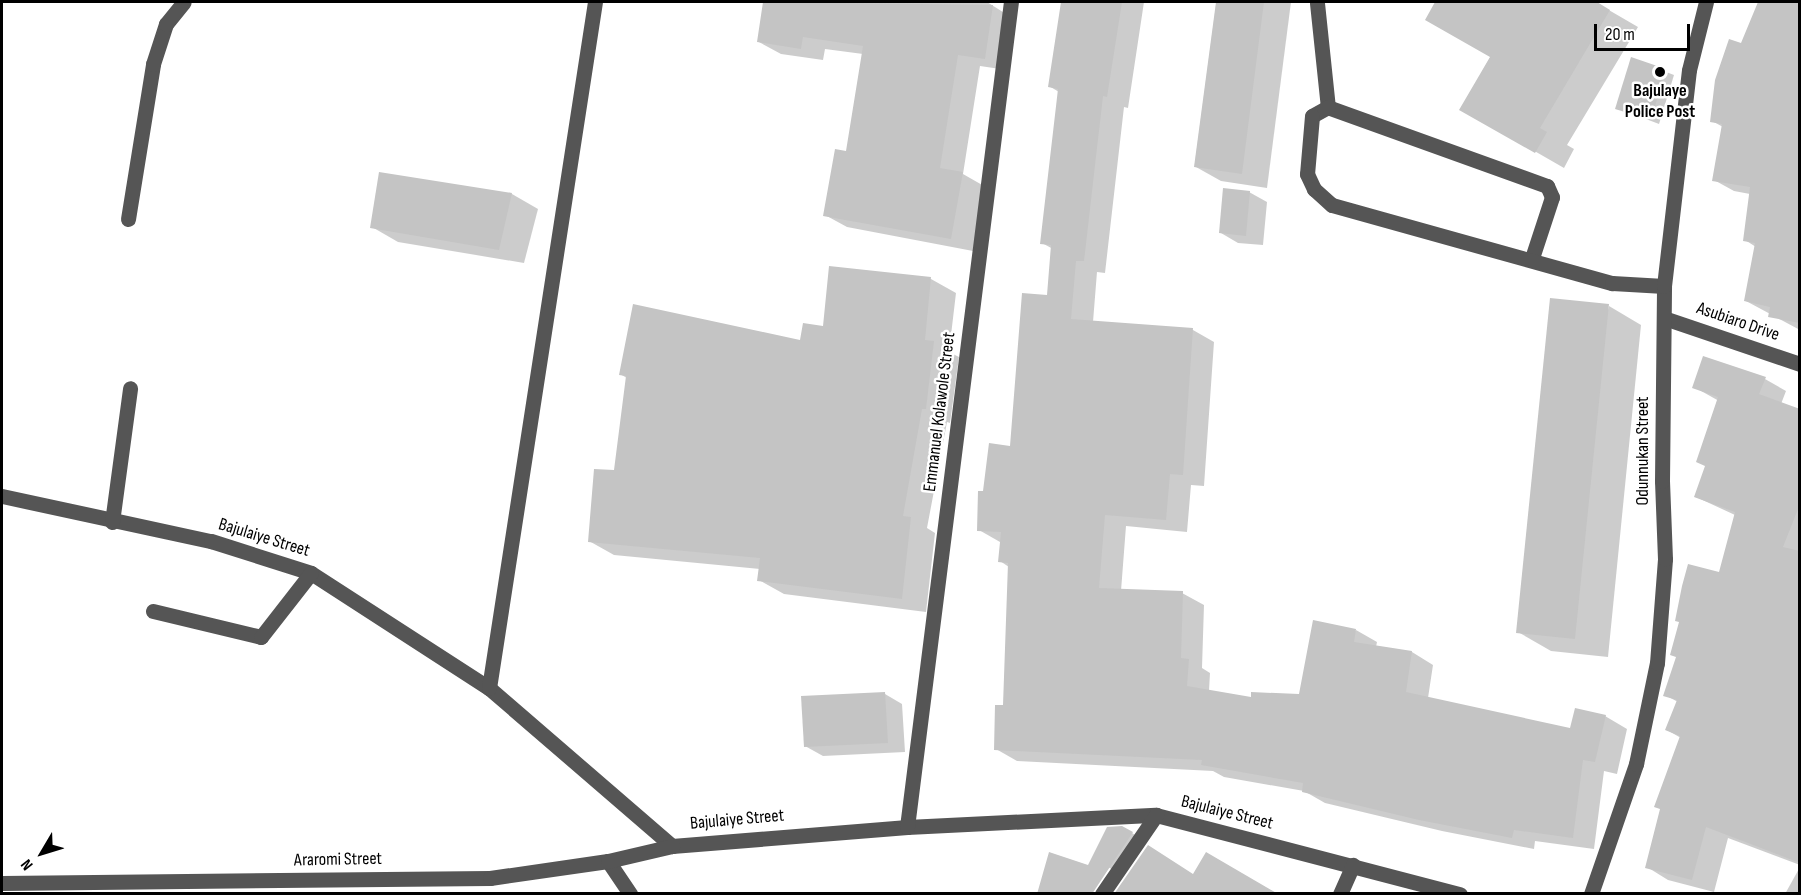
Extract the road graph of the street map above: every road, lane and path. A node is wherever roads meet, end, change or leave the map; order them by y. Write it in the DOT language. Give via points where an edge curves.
graph roads {
  1 [pos="184,2"];
  2 [pos="595,2"];
  3 [pos="1011,2"];
  4 [pos="1706,2"];
  5 [pos="1317,3"];
  6 [pos="1328,107"];
  7 [pos="128,219"];
  8 [pos="1532,258"];
  9 [pos="1664,286"];
  10 [pos="1664,318"];
  11 [pos="1800,364"];
  12 [pos="130,388"];
  13 [pos="2,496"];
  14 [pos="112,522"];
  15 [pos="311,573"];
  16 [pos="153,611"];
  17 [pos="489,688"];
  18 [pos="1156,815"];
  19 [pos="907,827"];
  20 [pos="672,846"];
  21 [pos="608,861"];
  22 [pos="1353,865"];
  23 [pos="490,878"];
  24 [pos="2,883"];
  25 [pos="272,887"];
  26 [pos="485,894"];
  27 [pos="630,894"];
  28 [pos="1102,894"];
  29 [pos="1340,894"];
  30 [pos="1460,894"];
  31 [pos="1591,894"];
  1 -- 7 [label="street" via="166,24 153,64"];
  2 -- 17 [label="street"];
  3 -- 19 [label="street, Emmanuel Kolawole Street"];
  4 -- 9 [label="street, Odunnukan Street" via="1689,70"];
  5 -- 6 [label="street"];
  6 -- 8 [label="street" via="1547,186 1552,197"];
  6 -- 8 [label="street" via="1312,116 1307,174 1314,189 1332,205"];
  8 -- 9 [label="street" via="1612,282"];
  9 -- 10 [label="street, Odunnukan Street"];
  10 -- 11 [label="street, Asubiaro Drive"];
  10 -- 31 [label="street, Odunnukan Street" via="1665,559 1657,663 1636,764"];
  12 -- 14 [label="street"];
  13 -- 14 [label="street, Bajulaiye Street"];
  14 -- 15 [label="street, Bajulaiye Street" via="211,541"];
  15 -- 16 [label="street" via="261,637"];
  15 -- 17 [label="street, Bajulaiye Street"];
  17 -- 20 [label="street, Bajulaiye Street"];
  18 -- 19 [label="street, Bajulaiye Street"];
  18 -- 22 [label="street, Bajulaiye Street"];
  18 -- 28 [label="street"];
  19 -- 20 [label="street, Bajulaiye Street"];
  20 -- 21 [label="street, Araromi Street"];
  21 -- 23 [label="street, Araromi Street"];
  21 -- 27 [label="street"];
  22 -- 29 [label="street"];
  22 -- 30 [label="street, Bajulaiye Street"];
  23 -- 25 [label="street, Araromi Street"];
  23 -- 26 [label="street"];
  24 -- 25 [label="street, Araromi Street"];
}
